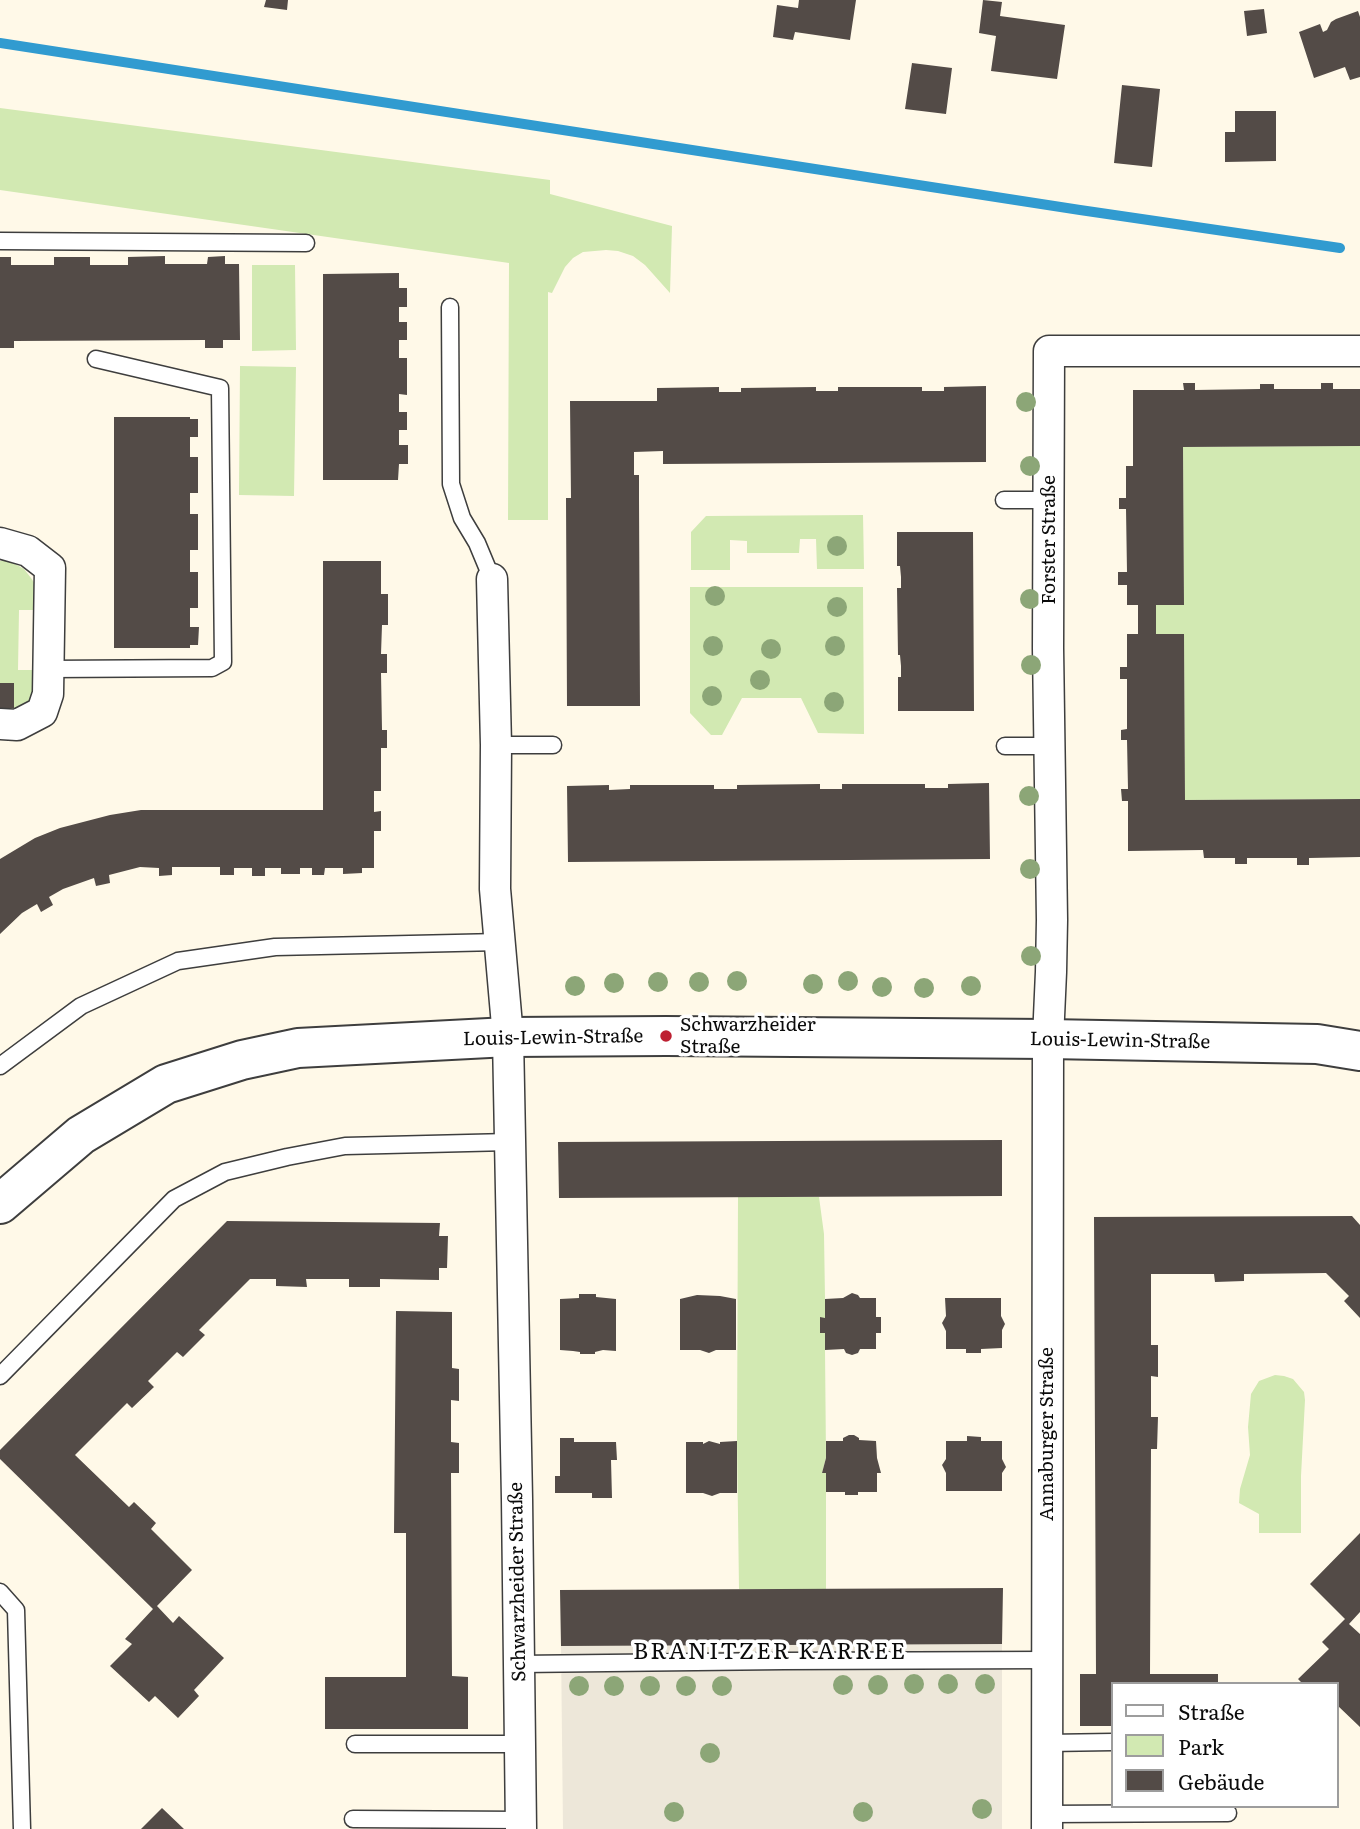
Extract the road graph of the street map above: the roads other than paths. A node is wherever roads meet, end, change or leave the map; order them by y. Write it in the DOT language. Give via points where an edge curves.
graph roads {
  1 [pos="0,241"];
  2 [pos="306,243"];
  3 [pos="450,307"];
  4 [pos="1360,351"];
  5 [pos="96,359"];
  6 [pos="1004,499"];
  7 [pos="1048,500"];
  8 [pos="0,543"];
  9 [pos="492,579"];
  10 [pos="48,669"];
  11 [pos="0,724"];
  12 [pos="496,745"];
  13 [pos="553,745"];
  14 [pos="1005,746"];
  15 [pos="1050,746"];
  16 [pos="500,942"];
  17 [pos="508,1037"];
  18 [pos="1048,1039"];
  19 [pos="1360,1051"];
  20 [pos="0,1066"];
  21 [pos="509,1142"];
  22 [pos="0,1204"];
  23 [pos="0,1376"];
  24 [pos="0,1592"];
  25 [pos="1047,1660"];
  26 [pos="519,1664"];
  27 [pos="1112,1742"];
  28 [pos="1047,1743"];
  29 [pos="355,1744"];
  30 [pos="520,1744"];
  31 [pos="1228,1813"];
  32 [pos="353,1819"];
  33 [pos="1047,1821"];
  34 [pos="521,1824"];
  35 [pos="22,1829"];
  1 -- 2 [label="lane"];
  3 -- 9 [label="lane" via="451,484"];
  4 -- 7 [label="street, Forster Straße" via="1049,351"];
  5 -- 10 [label="lane" via="220,388 223,662 212,668"];
  6 -- 7 [label="lane"];
  7 -- 15 [label="street, Forster Straße"];
  8 -- 10 [label="street" via="28,551 50,568"];
  9 -- 12 [label="street, Schwarzheider Straße"];
  10 -- 11 [label="street" via="42,712 17,725"];
  12 -- 13 [label="lane"];
  12 -- 16 [label="street, Schwarzheider Straße" via="495,889"];
  14 -- 15 [label="lane"];
  15 -- 18 [label="street, Forster Straße"];
  16 -- 17 [label="street, Schwarzheider Straße"];
  16 -- 20 [label="lane" via="275,947 178,961 82,1006"];
  17 -- 18 [label="street, Louis-Lewin-Straße"];
  17 -- 21 [label="street, Schwarzheider Straße"];
  17 -- 22 [label="street, Louis-Lewin-Straße" via="298,1048 166,1084 81,1135"];
  18 -- 19 [label="street, Louis-Lewin-Straße" via="1317,1044"];
  18 -- 25 [label="street, Annaburger Straße"];
  21 -- 23 [label="lane" via="345,1146 225,1172 174,1199"];
  21 -- 26 [label="street, Schwarzheider Straße"];
  24 -- 35 [label="lane" via="16,1610"];
  25 -- 26 [label="lane"];
  25 -- 28 [label="street, Annaburger Straße"];
  26 -- 30 [label="street, Schwarzheider Straße"];
  27 -- 28 [label="lane"];
  28 -- 33 [label="street, Annaburger Straße"];
  29 -- 30 [label="lane"];
  30 -- 34 [label="street, Schwarzheider Straße"];
  31 -- 33 [label="lane"];
  32 -- 34 [label="lane"];
}
